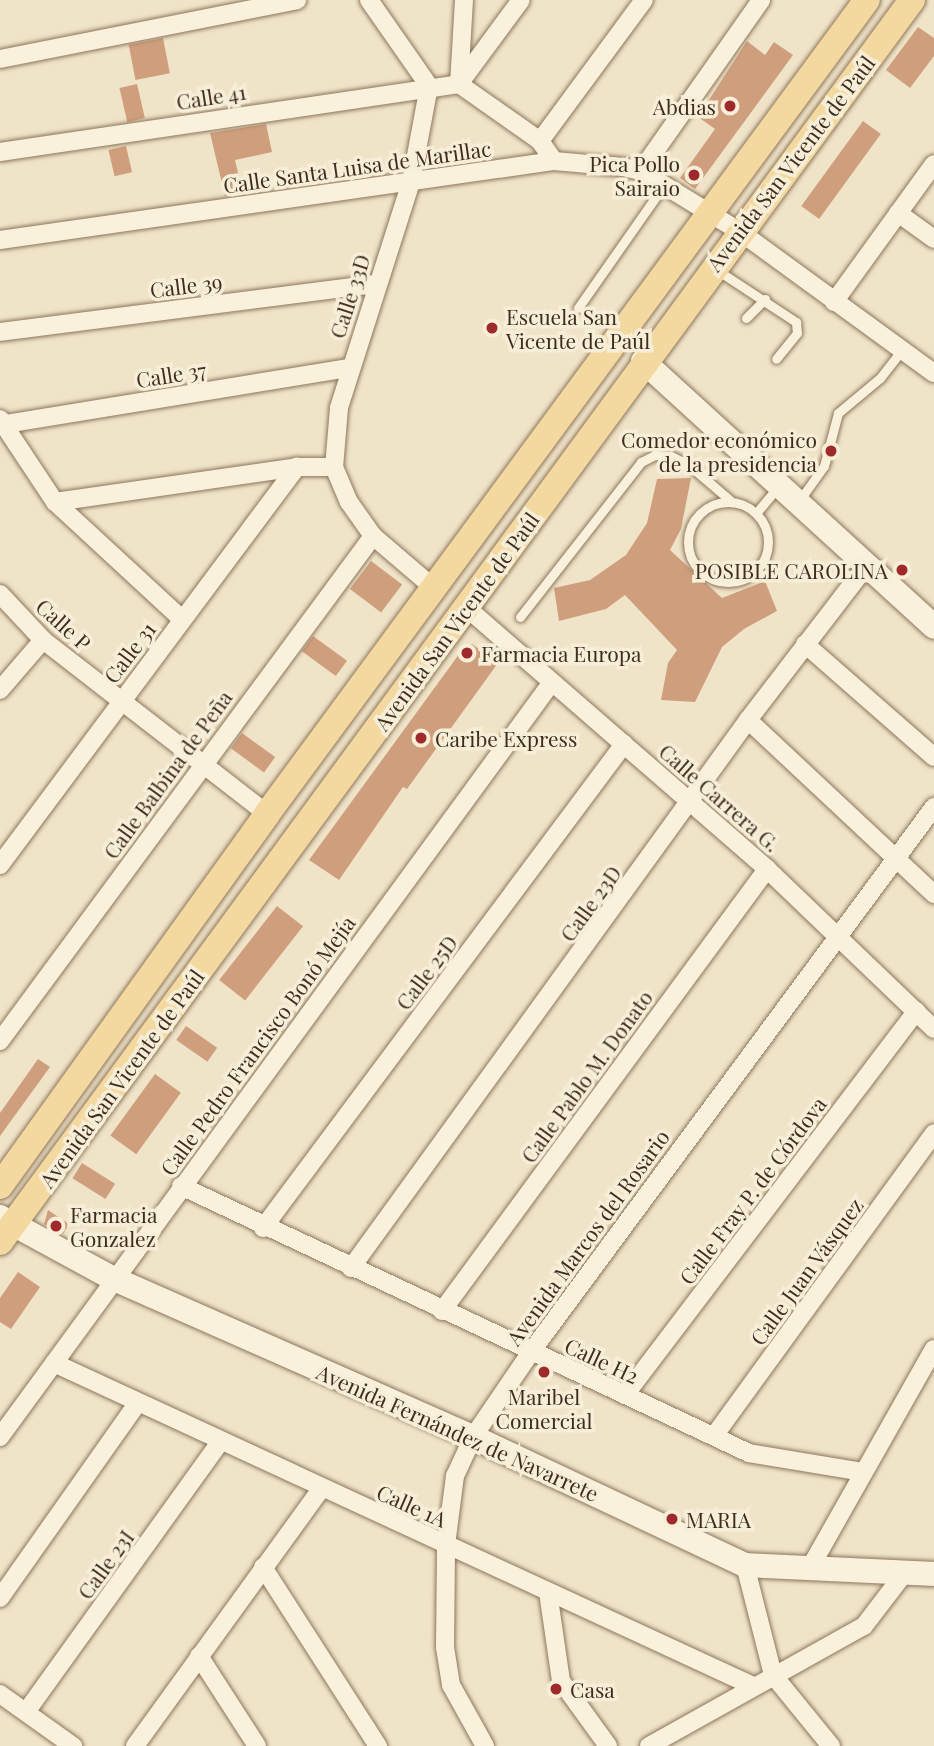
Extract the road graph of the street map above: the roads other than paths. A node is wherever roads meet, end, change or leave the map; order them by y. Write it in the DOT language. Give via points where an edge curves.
graph roads {
  1 [pos="297,0"];
  2 [pos="369,0"];
  3 [pos="464,0"];
  4 [pos="521,0"];
  5 [pos="644,0"];
  6 [pos="761,0"];
  7 [pos="867,0"];
  8 [pos="912,0"];
  9 [pos="0,59"];
  10 [pos="459,84"];
  11 [pos="429,86"];
  12 [pos="540,141"];
  13 [pos="0,152"];
  14 [pos="554,161"];
  15 [pos="934,164"];
  16 [pos="641,171"];
  17 [pos="411,182"];
  18 [pos="664,185"];
  19 [pos="710,213"];
  20 [pos="898,213"];
  21 [pos="739,231"];
  22 [pos="934,239"];
  23 [pos="0,240"];
  24 [pos="713,267"];
  25 [pos="377,284"];
  26 [pos="765,299"];
  27 [pos="834,302"];
  28 [pos="578,308"];
  29 [pos="746,318"];
  30 [pos="0,332"];
  31 [pos="902,350"];
  32 [pos="776,359"];
  33 [pos="643,361"];
  34 [pos="349,368"];
  35 [pos="934,373"];
  36 [pos="1,423"];
  37 [pos="296,467"];
  38 [pos="334,467"];
  39 [pos="779,486"];
  40 [pos="731,501"];
  41 [pos="55,502"];
  42 [pos="798,503"];
  43 [pos="757,512"];
  44 [pos="373,536"];
  45 [pos="867,565"];
  46 [pos="435,589"];
  47 [pos="0,594"];
  48 [pos="467,608"];
  49 [pos="520,617"];
  50 [pos="182,619"];
  51 [pos="934,626"];
  52 [pos="43,640"];
  53 [pos="805,644"];
  54 [pos="552,682"];
  55 [pos="0,688"];
  56 [pos="121,700"];
  57 [pos="748,720"];
  58 [pos="624,744"];
  59 [pos="934,757"];
  60 [pos="203,763"];
  61 [pos="691,802"];
  62 [pos="934,807"];
  63 [pos="267,814"];
  64 [pos="896,858"];
  65 [pos="0,865"];
  66 [pos="767,869"];
  67 [pos="934,894"];
  68 [pos="837,936"];
  69 [pos="916,1011"];
  70 [pos="934,1029"];
  71 [pos="0,1041"];
  72 [pos="934,1133"];
  73 [pos="0,1186"];
  74 [pos="181,1186"];
  75 [pos="4,1228"];
  76 [pos="263,1228"];
  77 [pos="351,1268"];
  78 [pos="112,1278"];
  79 [pos="442,1311"];
  80 [pos="934,1349"];
  81 [pos="531,1352"];
  82 [pos="54,1363"];
  83 [pos="625,1395"];
  84 [pos="137,1404"];
  85 [pos="714,1436"];
  86 [pos="0,1437"];
  87 [pos="473,1437"];
  88 [pos="220,1442"];
  89 [pos="862,1472"];
  90 [pos="320,1490"];
  91 [pos="446,1545"];
  92 [pos="745,1565"];
  93 [pos="811,1566"];
  94 [pos="264,1567"];
  95 [pos="906,1572"];
  96 [pos="934,1574"];
  97 [pos="548,1592"];
  98 [pos="0,1598"];
  99 [pos="199,1657"];
  100 [pos="773,1675"];
  101 [pos="753,1686"];
  102 [pos="0,1694"];
  103 [pos="26,1712"];
  104 [pos="73,1746"];
  105 [pos="135,1746"];
  106 [pos="257,1746"];
  107 [pos="379,1746"];
  108 [pos="485,1746"];
  109 [pos="608,1746"];
  110 [pos="649,1746"];
  111 [pos="831,1746"];
  1 -- 9 [label="street"];
  2 -- 11 [label="street"];
  3 -- 10 [label="street"];
  4 -- 10 [label="street"];
  5 -- 12 [label="street"];
  6 -- 16 [label="street"];
  7 -- 19 [label="main road, Avenida San Vicente de Paúl"];
  8 -- 21 [label="main road, Avenida San Vicente de Paúl"];
  10 -- 11 [label="street, Calle 41"];
  10 -- 12 [label="street"];
  11 -- 13 [label="street, Calle 41"];
  11 -- 17 [label="street, Calle 33D"];
  12 -- 14 [label="street"];
  14 -- 16 [label="street, Calle Santa Luisa de Marillac"];
  14 -- 17 [label="street, Calle Santa Luisa de Marillac"];
  15 -- 20 [label="street"];
  16 -- 18 [label="street, Calle Santa Luisa de Marillac"];
  17 -- 23 [label="street, Calle Santa Luisa de Marillac"];
  17 -- 25 [label="street, Calle 33D"];
  18 -- 19 [label="street, Calle Santa Luisa de Marillac"];
  18 -- 28 [label="lane"];
  19 -- 21 [label="street, Calle Santa Luisa de Marillac"];
  19 -- 46 [label="main road, Avenida San Vicente de Paúl"];
  20 -- 22 [label="street"];
  20 -- 27 [label="street"];
  21 -- 24 [label="main road, Avenida San Vicente de Paúl"];
  21 -- 27 [label="street, Calle Santa Luisa de Marillac"];
  24 -- 26 [label="lane"];
  24 -- 33 [label="main road, Avenida San Vicente de Paúl"];
  25 -- 30 [label="street, Calle 39"];
  25 -- 34 [label="street, Calle 33D"];
  26 -- 29 [label="lane"];
  26 -- 32 [label="lane" via="799,328"];
  27 -- 31 [label="street, Calle Santa Luisa de Marillac"];
  31 -- 35 [label="street, Calle Santa Luisa de Marillac"];
  31 -- 42 [label="lane" via="880,378 838,413 824,466"];
  33 -- 39 [label="main road"];
  33 -- 48 [label="main road, Avenida San Vicente de Paúl"];
  34 -- 36 [label="street, Calle 37"];
  34 -- 38 [label="street, Calle 33D" via="333,435"];
  36 -- 41 [label="street"];
  37 -- 38 [label="street"];
  37 -- 41 [label="street"];
  37 -- 50 [label="street, Calle 31"];
  38 -- 44 [label="street, Calle 33D" via="349,502"];
  39 -- 42 [label="main road"];
  39 -- 43 [label="lane"];
  40 -- 43 [label="lane"];
  40 -- 43 [label="lane" via="704,509 688,533 692,561 712,580 740,582 763,565 769,537"];
  40 -- 49 [label="lane" via="689,465 671,456 655,455 641,462"];
  41 -- 50 [label="street"];
  42 -- 45 [label="main road"];
  44 -- 46 [label="street, Calle 33D"];
  44 -- 60 [label="street, Calle Balbina de Peña"];
  45 -- 51 [label="main road"];
  45 -- 53 [label="street, Calle 23D"];
  46 -- 63 [label="main road, Avenida San Vicente de Paúl"];
  47 -- 52 [label="street, Calle P"];
  48 -- 54 [label="street, Calle Carrera G."];
  48 -- 75 [label="main road, Avenida San Vicente de Paúl"];
  50 -- 56 [label="street, Calle 31"];
  52 -- 55 [label="street"];
  52 -- 56 [label="street, Calle P"];
  53 -- 57 [label="street, Calle 23D"];
  53 -- 59 [label="street"];
  54 -- 58 [label="street, Calle Carrera G."];
  54 -- 74 [label="street, Calle Pedro Francisco Bonó Mejía"];
  56 -- 60 [label="street, Calle P"];
  56 -- 65 [label="street, Calle 31"];
  57 -- 61 [label="street, Calle 23D"];
  57 -- 64 [label="street"];
  58 -- 61 [label="street, Calle Carrera G."];
  58 -- 76 [label="street, Calle 25D"];
  60 -- 63 [label="street, Calle P"];
  60 -- 71 [label="street, Calle Balbina de Peña"];
  61 -- 66 [label="street, Calle Carrera G."];
  61 -- 77 [label="street, Calle 23D"];
  62 -- 64 [label="street, Avenida Marcos del Rosario"];
  63 -- 73 [label="main road, Avenida San Vicente de Paúl"];
  64 -- 67 [label="street"];
  64 -- 68 [label="street, Avenida Marcos del Rosario"];
  66 -- 68 [label="street, Calle Carrera G."];
  66 -- 79 [label="street, Calle Pablo M. Donato"];
  68 -- 69 [label="street, Calle Carrera G."];
  68 -- 81 [label="street, Avenida Marcos del Rosario"];
  69 -- 70 [label="street, Calle Carrera G."];
  69 -- 83 [label="street, Calle Fray P. de Córdova"];
  72 -- 85 [label="street, Calle Juan Vásquez"];
  74 -- 76 [label="street, Calle H2"];
  74 -- 78 [label="street, Calle Pedro Francisco Bonó Mejía"];
  75 -- 78 [label="main road, Avenida Fernández de Navarrete"];
  76 -- 77 [label="street, Calle H2"];
  77 -- 79 [label="street, Calle H2"];
  78 -- 82 [label="street, Calle Pedro Francisco Bonó Mejía"];
  78 -- 87 [label="main road, Avenida Fernández de Navarrete"];
  79 -- 81 [label="street, Calle H2"];
  80 -- 89 [label="street"];
  81 -- 83 [label="street, Calle H2"];
  81 -- 87 [label="street, Avenida Marcos del Rosario"];
  82 -- 84 [label="street, Calle 1A"];
  82 -- 86 [label="street, Calle Pedro Francisco Bonó Mejía"];
  83 -- 85 [label="street, Calle H2"];
  84 -- 88 [label="street, Calle 1A"];
  84 -- 98 [label="street"];
  85 -- 89 [label="street, Calle H2" via="749,1453"];
  87 -- 91 [label="street, Avenida Marcos del Rosario" via="456,1476"];
  87 -- 92 [label="main road, Avenida Fernández de Navarrete"];
  88 -- 90 [label="street, Calle 1A"];
  88 -- 103 [label="street, Calle 23I"];
  89 -- 93 [label="street"];
  90 -- 91 [label="street, Calle 1A"];
  90 -- 94 [label="street"];
  91 -- 97 [label="street, Calle 1A"];
  91 -- 108 [label="street, Avenida Marcos del Rosario" via="445,1647 451,1685"];
  92 -- 93 [label="main road, Avenida Fernández de Navarrete"];
  92 -- 100 [label="street"];
  93 -- 95 [label="main road, Avenida Fernández de Navarrete"];
  94 -- 99 [label="street"];
  94 -- 107 [label="street"];
  95 -- 96 [label="main road, Avenida Fernández de Navarrete"];
  95 -- 100 [label="street" via="864,1626"];
  97 -- 101 [label="street, Calle 1A"];
  97 -- 109 [label="street" via="561,1681"];
  99 -- 105 [label="street"];
  99 -- 106 [label="street"];
  100 -- 101 [label="street"];
  100 -- 111 [label="street"];
  101 -- 110 [label="street"];
  102 -- 103 [label="street"];
  103 -- 104 [label="street"];
}
